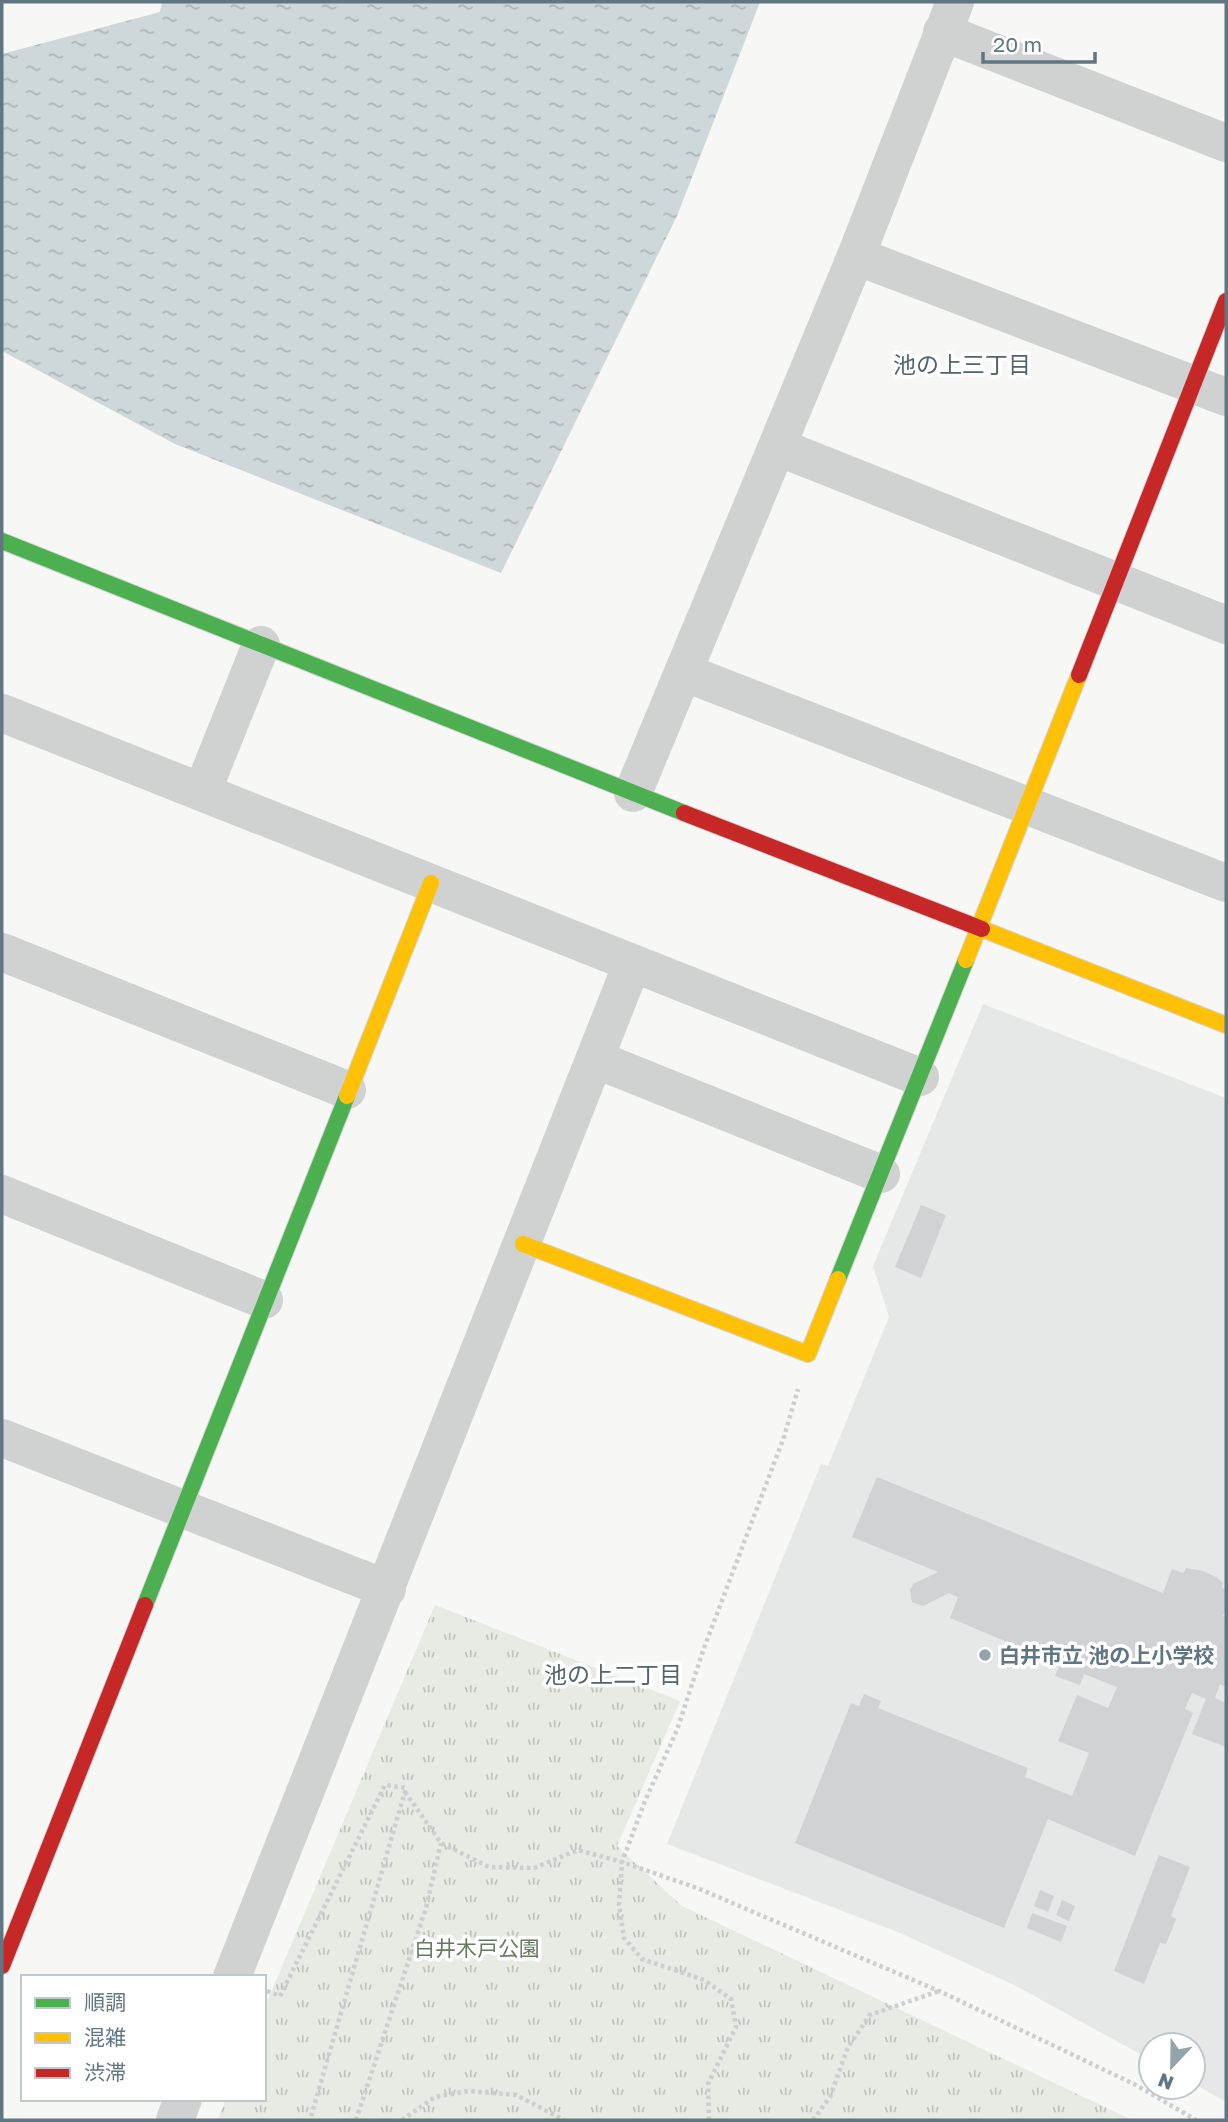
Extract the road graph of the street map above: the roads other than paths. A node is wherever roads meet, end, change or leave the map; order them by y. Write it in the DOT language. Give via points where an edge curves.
graph roads {
  1 [pos="948,17"];
  2 [pos="1226,143"];
  3 [pos="856,256"];
  4 [pos="1226,301"];
  5 [pos="1210,391"];
  6 [pos="778,447"];
  7 [pos="2,541"];
  8 [pos="1117,580"];
  9 [pos="1226,625"];
  10 [pos="261,645"];
  11 [pos="683,672"];
  12 [pos="2,713"];
  13 [pos="202,792"];
  14 [pos="633,793"];
  15 [pos="1027,804"];
  16 [pos="430,883"];
  17 [pos="1226,883"];
  18 [pos="980,928"];
  19 [pos="2,952"];
  20 [pos="632,964"];
  21 [pos="1226,1026"];
  22 [pos="595,1059"];
  23 [pos="920,1077"];
  24 [pos="347,1090"];
  25 [pos="881,1174"];
  26 [pos="2,1194"];
  27 [pos="523,1244"];
  28 [pos="264,1300"];
  29 [pos="2,1438"];
  30 [pos="181,1509"];
  31 [pos="387,1589"];
  32 [pos="2,1966"];
  33 [pos="233,1975"];
  34 [pos="182,2101"];
  35 [pos="175,2120"];
  1 -- 2 [label="street"];
  1 -- 3 [label="street"];
  3 -- 5 [label="street"];
  3 -- 6 [label="street"];
  4 -- 5 [label="street"];
  5 -- 8 [label="street"];
  6 -- 8 [label="street"];
  6 -- 11 [label="street"];
  7 -- 10 [label="street"];
  8 -- 9 [label="street"];
  8 -- 15 [label="street"];
  10 -- 13 [label="street"];
  10 -- 14 [label="street"];
  11 -- 14 [label="street"];
  11 -- 15 [label="street"];
  12 -- 13 [label="street"];
  13 -- 16 [label="street"];
  14 -- 18 [label="street"];
  15 -- 17 [label="street"];
  15 -- 18 [label="street"];
  16 -- 20 [label="street"];
  16 -- 24 [label="street"];
  18 -- 21 [label="street"];
  18 -- 23 [label="street"];
  19 -- 24 [label="street"];
  20 -- 22 [label="street"];
  20 -- 23 [label="street"];
  22 -- 25 [label="street"];
  22 -- 27 [label="street"];
  23 -- 25 [label="street"];
  24 -- 28 [label="street"];
  25 -- 27 [label="street" via="808,1354"];
  26 -- 28 [label="street"];
  27 -- 31 [label="street"];
  28 -- 30 [label="street"];
  29 -- 30 [label="street"];
  30 -- 31 [label="street"];
  30 -- 32 [label="street"];
  31 -- 33 [label="street"];
  34 -- 35 [label="street"];
}
